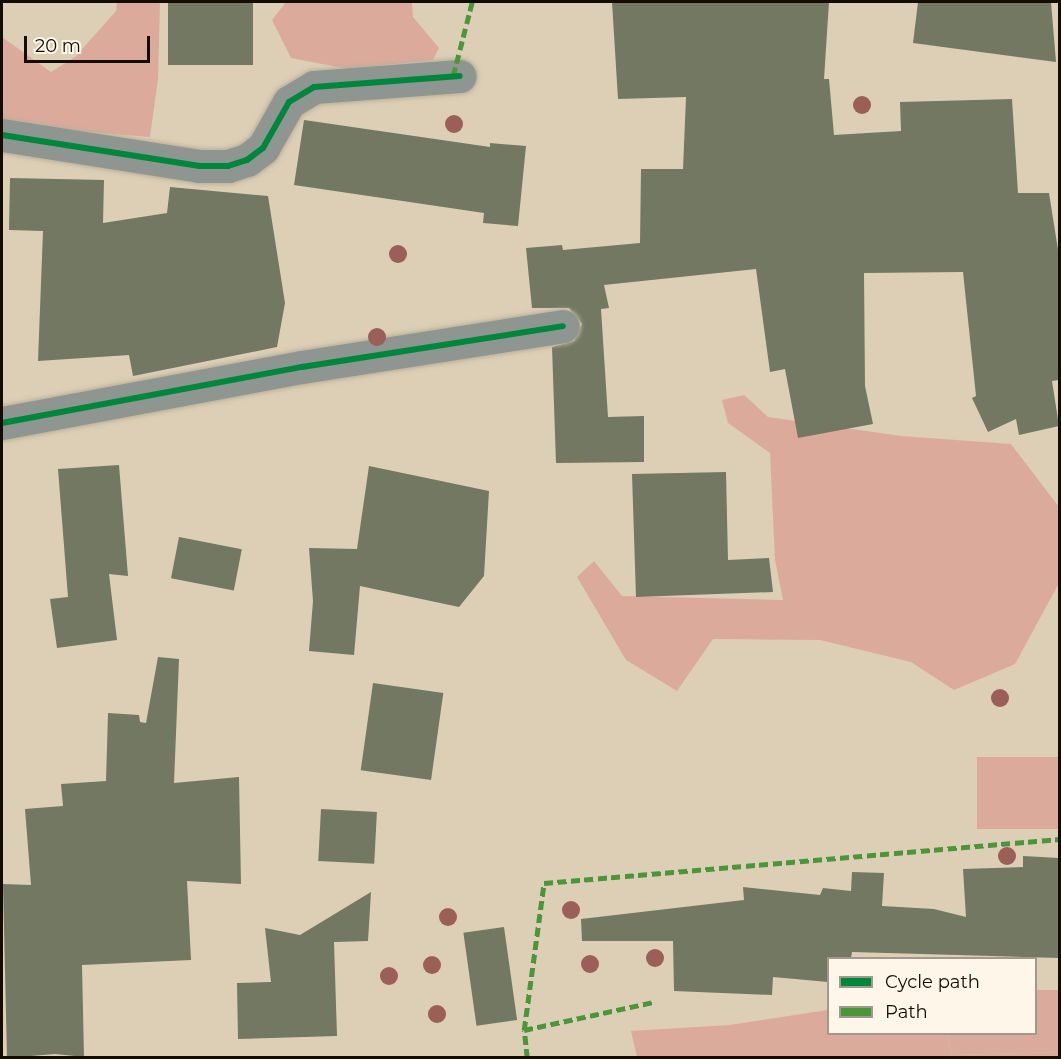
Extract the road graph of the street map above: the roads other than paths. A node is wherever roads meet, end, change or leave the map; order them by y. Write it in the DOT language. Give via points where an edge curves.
graph roads {
  1 [pos="460,76"];
  2 [pos="2,135"];
  3 [pos="563,326"];
  4 [pos="2,423"];
  1 -- 2 [label="street" via="314,87 289,102 263,148 247,160 228,166 200,166"];
  3 -- 4 [label="street" via="302,367"];
}
